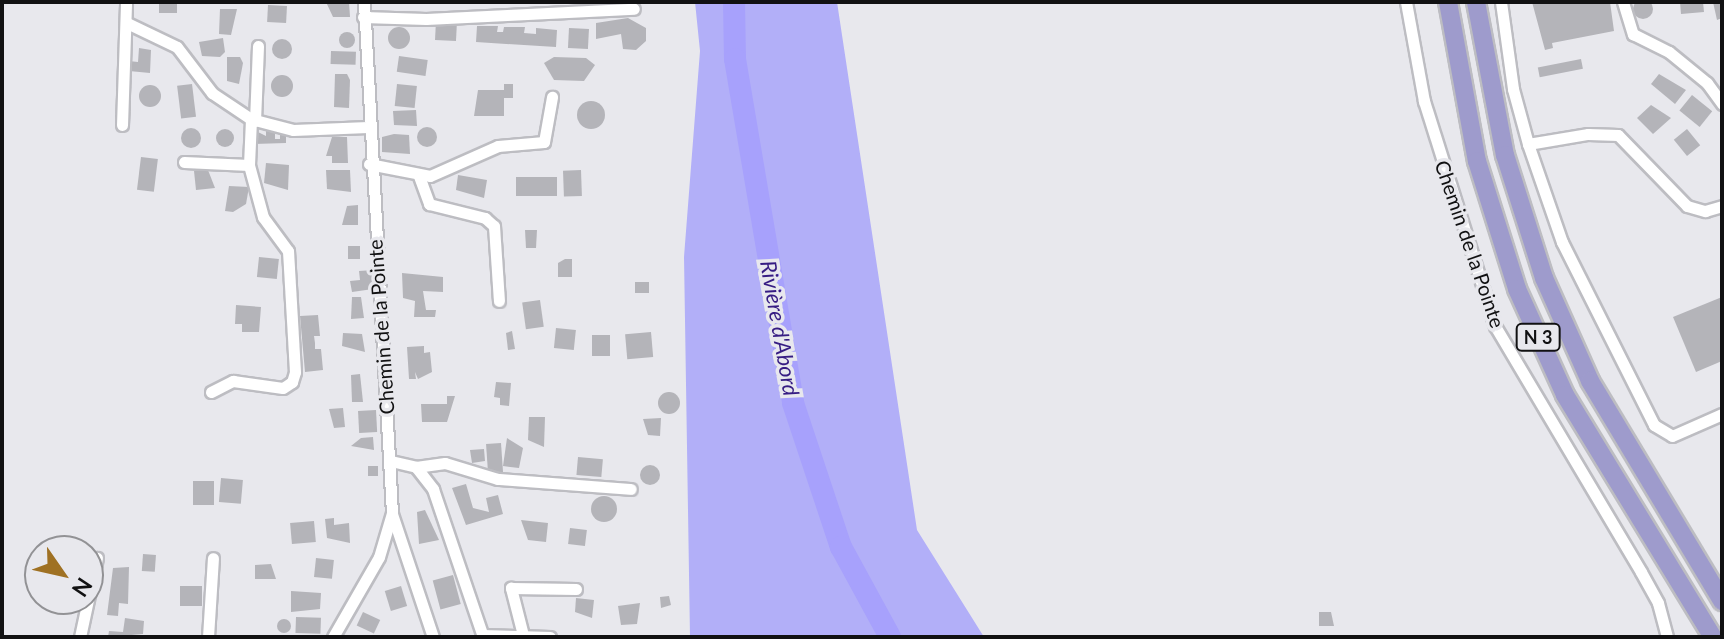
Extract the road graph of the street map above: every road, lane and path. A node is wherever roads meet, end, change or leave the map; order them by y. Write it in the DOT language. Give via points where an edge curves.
graph roads {
  1 [pos="126,2"];
  2 [pos="364,2"];
  3 [pos="1406,2"];
  4 [pos="1448,2"];
  5 [pos="1479,2"];
  6 [pos="1501,2"];
  7 [pos="1623,2"];
  8 [pos="634,9"];
  9 [pos="363,17"];
  10 [pos="127,23"];
  11 [pos="258,46"];
  12 [pos="552,97"];
  13 [pos="1722,104"];
  14 [pos="253,120"];
  15 [pos="122,125"];
  16 [pos="368,127"];
  17 [pos="1528,144"];
  18 [pos="184,162"];
  19 [pos="369,164"];
  20 [pos="249,165"];
  21 [pos="419,176"];
  22 [pos="1722,206"];
  23 [pos="499,301"];
  24 [pos="211,392"];
  25 [pos="1722,414"];
  26 [pos="391,461"];
  27 [pos="416,467"];
  28 [pos="631,489"];
  29 [pos="392,513"];
  30 [pos="1682,534"];
  31 [pos="213,558"];
  32 [pos="1722,582"];
  33 [pos="576,589"];
  34 [pos="1722,601"];
  35 [pos="85,615"];
  36 [pos="343,617"];
  37 [pos="523,635"];
  38 [pos="483,636"];
  39 [pos="80,637"];
  40 [pos="208,637"];
  41 [pos="333,637"];
  42 [pos="346,637"];
  43 [pos="433,637"];
  44 [pos="550,637"];
  45 [pos="1667,637"];
  46 [pos="1712,637"];
  1 -- 10 [label="street"];
  2 -- 9 [label="street, Chemin de la Pointe"];
  3 -- 45 [label="street, Chemin de la Pointe" via="1428,116 1495,326 1641,572 1658,603"];
  4 -- 46 [label="highway, N 3" via="1477,161 1517,289 1565,395"];
  5 -- 30 [label="highway, N 3" via="1497,114 1550,292 1590,381"];
  6 -- 17 [label="street" via="1513,89"];
  7 -- 13 [label="street" via="1633,34 1669,52 1707,83"];
  8 -- 9 [label="street"];
  9 -- 16 [label="street, Chemin de la Pointe"];
  10 -- 14 [label="street" via="177,47 212,93"];
  10 -- 15 [label="street"];
  11 -- 14 [label="street"];
  12 -- 21 [label="street" via="544,142 498,146 452,169"];
  14 -- 16 [label="street" via="293,130"];
  14 -- 20 [label="street"];
  16 -- 19 [label="street, Chemin de la Pointe"];
  17 -- 22 [label="street" via="1618,135 1687,206 1695,211"];
  17 -- 25 [label="street" via="1568,255 1654,425 1672,436"];
  18 -- 20 [label="street"];
  19 -- 21 [label="street"];
  19 -- 26 [label="street, Chemin de la Pointe"];
  20 -- 24 [label="street" via="263,217 288,251 295,372 283,388 233,381"];
  21 -- 23 [label="street" via="429,204 485,218 494,226"];
  26 -- 27 [label="street"];
  26 -- 29 [label="street, Chemin de la Pointe"];
  27 -- 28 [label="street" via="445,463 498,479"];
  27 -- 38 [label="street" via="433,489"];
  29 -- 36 [label="street, Chemin de la Pointe" via="379,557"];
  29 -- 43 [label="street"];
  30 -- 32 [label="highway"];
  30 -- 34 [label="highway, N 3"];
  31 -- 40 [label="street"];
  33 -- 37 [label="street" via="511,588"];
  35 -- 39 [label="street"];
  36 -- 41 [label="street, Chemin de la Pointe"];
  36 -- 42 [label="street"];
  37 -- 38 [label="street"];
  37 -- 44 [label="street"];
}
